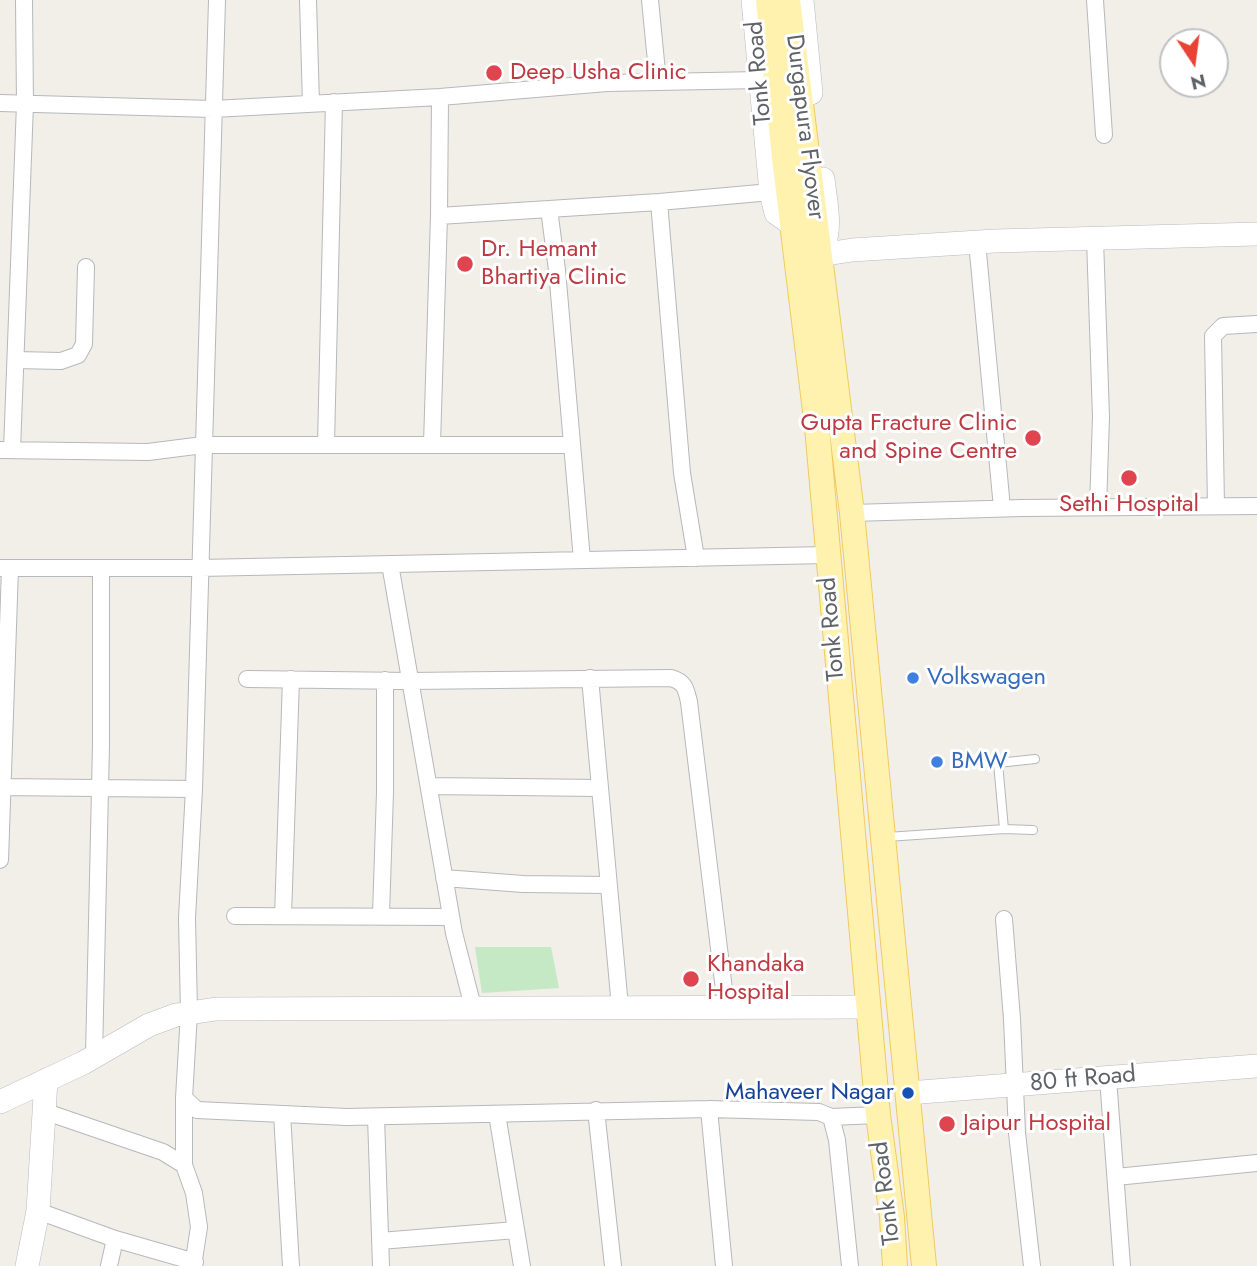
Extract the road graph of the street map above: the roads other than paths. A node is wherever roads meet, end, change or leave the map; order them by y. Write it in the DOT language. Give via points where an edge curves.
graph roads {
  1 [pos="24,0"];
  2 [pos="217,0"];
  3 [pos="307,0"];
  4 [pos="650,0"];
  5 [pos="753,0"];
  6 [pos="768,0"];
  7 [pos="788,0"];
  8 [pos="802,0"];
  9 [pos="1095,0"];
  10 [pos="760,80"];
  11 [pos="657,82"];
  12 [pos="440,97"];
  13 [pos="334,102"];
  14 [pos="0,103"];
  15 [pos="25,104"];
  16 [pos="311,104"];
  17 [pos="213,108"];
  18 [pos="1104,135"];
  19 [pos="659,202"];
  20 [pos="784,207"];
  21 [pos="549,209"];
  22 [pos="439,216"];
  23 [pos="1257,234"];
  24 [pos="1095,239"];
  25 [pos="977,242"];
  26 [pos="820,255"];
  27 [pos="86,267"];
  28 [pos="1257,324"];
  29 [pos="16,360"];
  30 [pos="326,444"];
  31 [pos="432,444"];
  32 [pos="203,445"];
  33 [pos="572,445"];
  34 [pos="6,450"];
  35 [pos="1216,506"];
  36 [pos="1257,506"];
  37 [pos="1098,507"];
  38 [pos="1003,508"];
  39 [pos="852,513"];
  40 [pos="827,555"];
  41 [pos="696,558"];
  42 [pos="582,560"];
  43 [pos="390,564"];
  44 [pos="5,568"];
  45 [pos="101,568"];
  46 [pos="200,568"];
  47 [pos="4,612"];
  48 [pos="590,678"];
  49 [pos="247,679"];
  50 [pos="292,680"];
  51 [pos="385,680"];
  52 [pos="410,681"];
  53 [pos="3,701"];
  54 [pos="1035,758"];
  55 [pos="429,786"];
  56 [pos="1,787"];
  57 [pos="100,788"];
  58 [pos="599,788"];
  59 [pos="194,789"];
  60 [pos="1004,829"];
  61 [pos="1033,830"];
  62 [pos="884,837"];
  63 [pos="0,860"];
  64 [pos="444,878"];
  65 [pos="608,885"];
  66 [pos="381,915"];
  67 [pos="235,916"];
  68 [pos="283,916"];
  69 [pos="451,917"];
  70 [pos="1004,919"];
  71 [pos="726,1006"];
  72 [pos="472,1007"];
  73 [pos="620,1007"];
  74 [pos="868,1007"];
  75 [pos="189,1013"];
  76 [pos="94,1055"];
  77 [pos="1257,1066"];
  78 [pos="1108,1077"];
  79 [pos="46,1080"];
  80 [pos="1015,1085"];
  81 [pos="908,1093"];
  82 [pos="6,1095"];
  83 [pos="184,1098"];
  84 [pos="709,1109"];
  85 [pos="596,1111"];
  86 [pos="46,1112"];
  87 [pos="282,1114"];
  88 [pos="498,1114"];
  89 [pos="878,1115"];
  90 [pos="376,1116"];
  91 [pos="831,1117"];
  92 [pos="1257,1163"];
  93 [pos="184,1165"];
  94 [pos="1116,1177"];
  95 [pos="38,1211"];
  96 [pos="516,1230"];
  97 [pos="115,1239"];
  98 [pos="380,1241"];
  99 [pos="194,1264"];
  100 [pos="27,1266"];
  101 [pos="109,1266"];
  102 [pos="291,1266"];
  103 [pos="381,1266"];
  104 [pos="522,1266"];
  105 [pos="613,1266"];
  106 [pos="724,1266"];
  107 [pos="850,1266"];
  108 [pos="895,1266"];
  109 [pos="924,1266"];
  110 [pos="1032,1266"];
  111 [pos="1122,1266"];
  1 -- 15 [label="street"];
  2 -- 17 [label="street"];
  3 -- 16 [label="street"];
  4 -- 11 [label="street"];
  5 -- 10 [label="street, Tonk Road"];
  6 -- 20 [label="main road, Durgapura Flyover"];
  7 -- 26 [label="main road, Durgapura Flyover"];
  8 -- 26 [label="street, Tonk Road" via="828,223"];
  9 -- 18 [label="street"];
  10 -- 11 [label="street"];
  10 -- 20 [label="street, Tonk Road"];
  11 -- 12 [label="street"];
  12 -- 13 [label="street"];
  12 -- 22 [label="street"];
  13 -- 16 [label="street"];
  13 -- 30 [label="street"];
  14 -- 15 [label="street"];
  15 -- 17 [label="street"];
  15 -- 29 [label="street"];
  16 -- 17 [label="street"];
  17 -- 32 [label="street"];
  19 -- 20 [label="street"];
  19 -- 21 [label="street"];
  19 -- 41 [label="street" via="682,473"];
  20 -- 40 [label="main road, Tonk Road" via="817,427"];
  21 -- 22 [label="street"];
  21 -- 33 [label="street"];
  22 -- 31 [label="street"];
  23 -- 24 [label="street"];
  24 -- 25 [label="street"];
  24 -- 37 [label="street" via="1101,417"];
  25 -- 26 [label="street"];
  25 -- 38 [label="street"];
  26 -- 39 [label="main road, Tonk Road"];
  27 -- 29 [label="street" via="83,344 78,355 61,361"];
  28 -- 35 [label="street" via="1223,327 1213,336"];
  29 -- 34 [label="street"];
  30 -- 31 [label="street"];
  30 -- 32 [label="street"];
  31 -- 33 [label="street"];
  32 -- 34 [label="street" via="148,452"];
  32 -- 46 [label="street"];
  33 -- 42 [label="street"];
  35 -- 36 [label="street"];
  35 -- 37 [label="street"];
  37 -- 38 [label="street"];
  38 -- 39 [label="street"];
  39 -- 62 [label="main road, Tonk Road"];
  40 -- 41 [label="street"];
  40 -- 74 [label="main road, Tonk Road"];
  41 -- 42 [label="street"];
  42 -- 43 [label="street"];
  43 -- 46 [label="street"];
  43 -- 52 [label="street"];
  44 -- 45 [label="street"];
  44 -- 47 [label="street"];
  45 -- 46 [label="street"];
  45 -- 57 [label="street"];
  46 -- 59 [label="street"];
  47 -- 53 [label="street"];
  48 -- 52 [label="street"];
  48 -- 58 [label="street"];
  48 -- 71 [label="street" via="671,678 686,687"];
  49 -- 50 [label="street"];
  50 -- 51 [label="street"];
  50 -- 68 [label="street"];
  51 -- 52 [label="street"];
  51 -- 66 [label="street"];
  52 -- 55 [label="street"];
  53 -- 56 [label="street"];
  54 -- 60 [label="lane" via="998,763"];
  55 -- 58 [label="street"];
  55 -- 64 [label="street"];
  56 -- 57 [label="street"];
  56 -- 63 [label="street"];
  57 -- 59 [label="street"];
  57 -- 76 [label="street"];
  58 -- 65 [label="street"];
  59 -- 75 [label="street" via="187,918"];
  60 -- 61 [label="lane"];
  60 -- 62 [label="lane"];
  62 -- 81 [label="main road, Tonk Road"];
  64 -- 65 [label="street"];
  64 -- 69 [label="street"];
  65 -- 73 [label="street"];
  66 -- 68 [label="street"];
  66 -- 69 [label="street"];
  67 -- 68 [label="street"];
  69 -- 72 [label="street"];
  70 -- 80 [label="street"];
  71 -- 73 [label="street"];
  71 -- 74 [label="street"];
  72 -- 73 [label="street"];
  72 -- 75 [label="street"];
  74 -- 89 [label="main road, Tonk Road"];
  75 -- 76 [label="street" via="149,1025"];
  75 -- 83 [label="street"];
  76 -- 79 [label="street"];
  77 -- 78 [label="street, 80 ft Road"];
  78 -- 80 [label="street, 80 ft Road"];
  78 -- 94 [label="street"];
  79 -- 82 [label="street"];
  79 -- 86 [label="street"];
  80 -- 81 [label="street, 80 ft Road"];
  80 -- 110 [label="street"];
  81 -- 109 [label="main road, Tonk Road"];
  83 -- 87 [label="street" via="197,1110"];
  83 -- 93 [label="street"];
  84 -- 85 [label="street"];
  84 -- 91 [label="street" via="819,1112"];
  84 -- 106 [label="street"];
  85 -- 88 [label="street"];
  85 -- 105 [label="street"];
  86 -- 93 [label="street" via="163,1152"];
  86 -- 95 [label="street"];
  87 -- 90 [label="street"];
  87 -- 102 [label="street"];
  88 -- 90 [label="street"];
  88 -- 96 [label="street"];
  89 -- 91 [label="street"];
  89 -- 108 [label="main road, Tonk Road"];
  90 -- 98 [label="street"];
  91 -- 107 [label="street"];
  92 -- 94 [label="street"];
  93 -- 99 [label="street" via="200,1227"];
  94 -- 111 [label="street"];
  95 -- 97 [label="street"];
  95 -- 100 [label="street"];
  96 -- 98 [label="street"];
  96 -- 104 [label="street"];
  97 -- 99 [label="street"];
  97 -- 101 [label="street"];
  98 -- 103 [label="street"];
}
